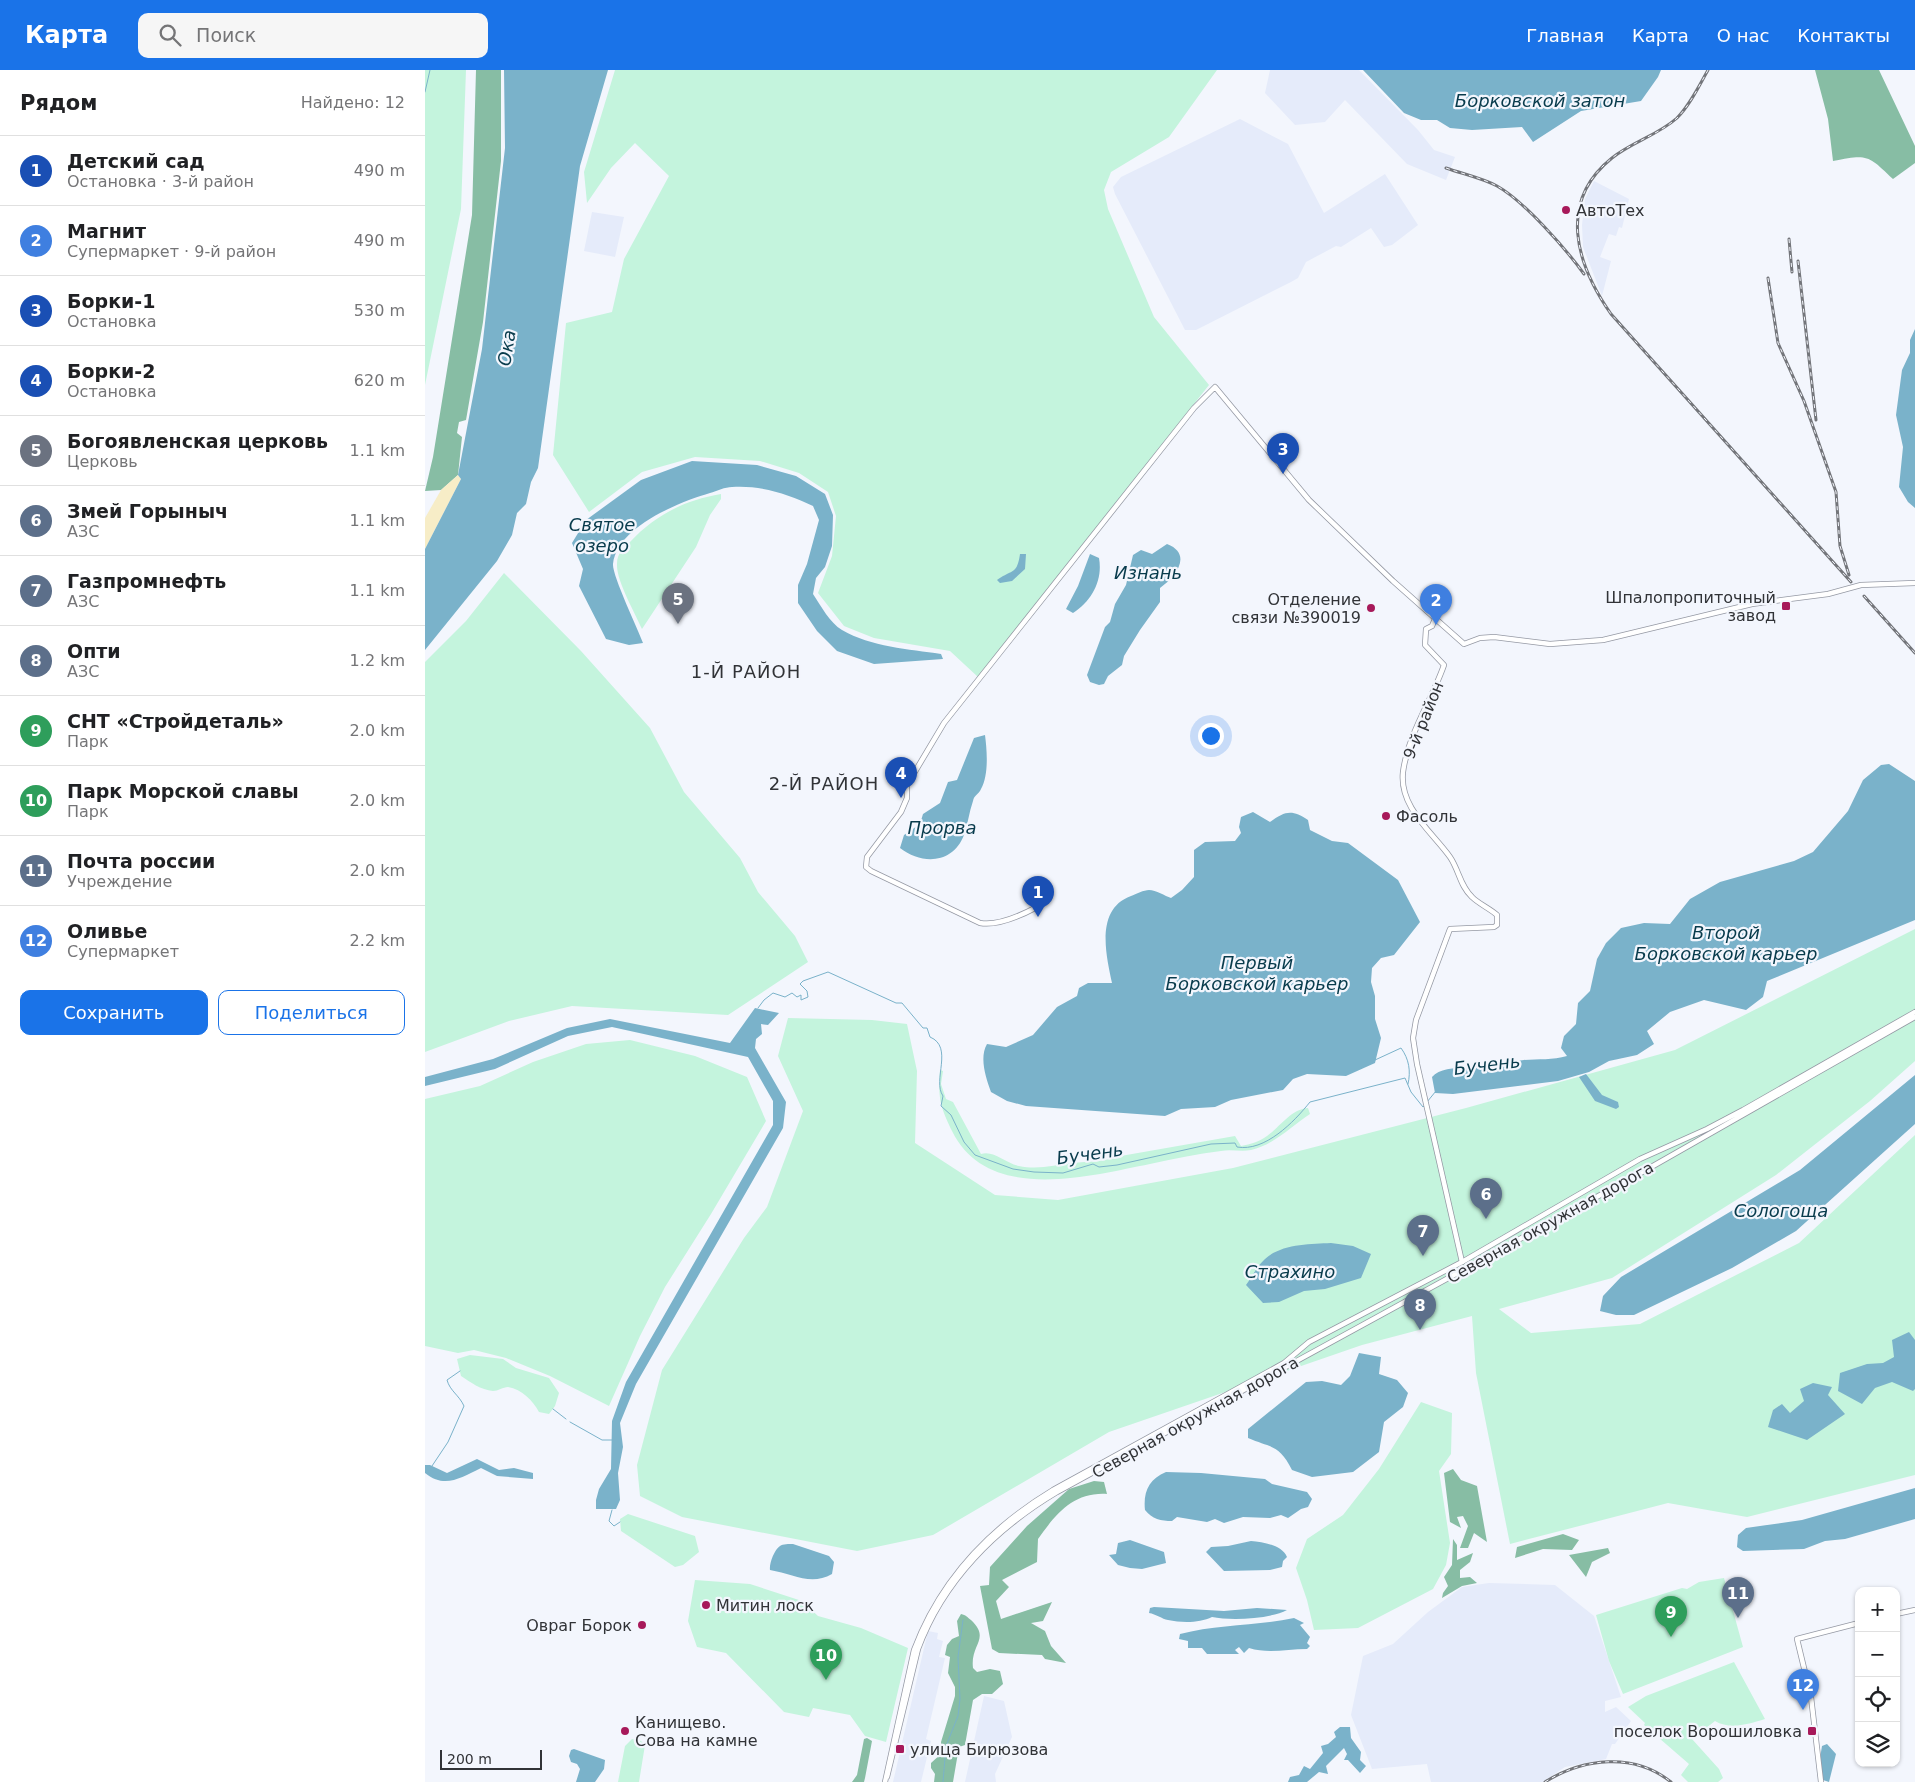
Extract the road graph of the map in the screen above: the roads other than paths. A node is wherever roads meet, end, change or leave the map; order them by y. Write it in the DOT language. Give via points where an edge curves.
graph roads {
  1 [pos="1915,583"];
  2 [pos="1435,619"];
  3 [pos="1037,908"];
  4 [pos="1915,1012"];
  5 [pos="1915,1017"];
  6 [pos="1640,1159"];
  7 [pos="1646,1170"];
  8 [pos="1462,1262"];
  9 [pos="1309,1342"];
  10 [pos="1315,1352"];
  11 [pos="1915,1610"];
  12 [pos="1900,1613"];
  13 [pos="1855,1624"];
  14 [pos="886,1781"];
  15 [pos="1821,1782"];
  1 -- 2 [label="main road" via="1861,586 1701,615 1603,640 1550,644 1494,637 1464,644"];
  2 -- 3 [label="main road" via="1309,500 1215,387 1194,408 944,723 907,785 907,798 901,812 867,858 867,867 871,870 985,924"];
  2 -- 8 [label="main road, 9-й район" via="1426,629 1425,645 1444,665 1403,770 1406,796 1421,823 1451,858 1463,887 1471,897 1497,915 1494,927 1450,929 1414,1029 1415,1056"];
  4 -- 6 [label="main road, Северная окружная дорога" via="1707,1129"];
  5 -- 7 [label="main road, Северная окружная дорога"];
  6 -- 7 [label="main road" via="1650,1161"];
  6 -- 8 [label="main road, Северная окружная дорога"];
  7 -- 10 [label="main road, Северная окружная дорога"];
  8 -- 9 [label="main road, Северная окружная дорога"];
  9 -- 10 [label="main road" via="1305,1345 1306,1350"];
  9 -- 14 [label="main road, Северная окружная дорога" via="1284,1363 1053,1490 1003,1523 981,1544 957,1573 921,1632 914,1650"];
  10 -- 14 [label="main road, Северная окружная дорога" via="1057,1492 1002,1530 959,1578 926,1630 918,1650"];
  11 -- 12 [label="main road"];
  13 -- 15 [label="main road" via="1797,1638 1811,1698"];
}
